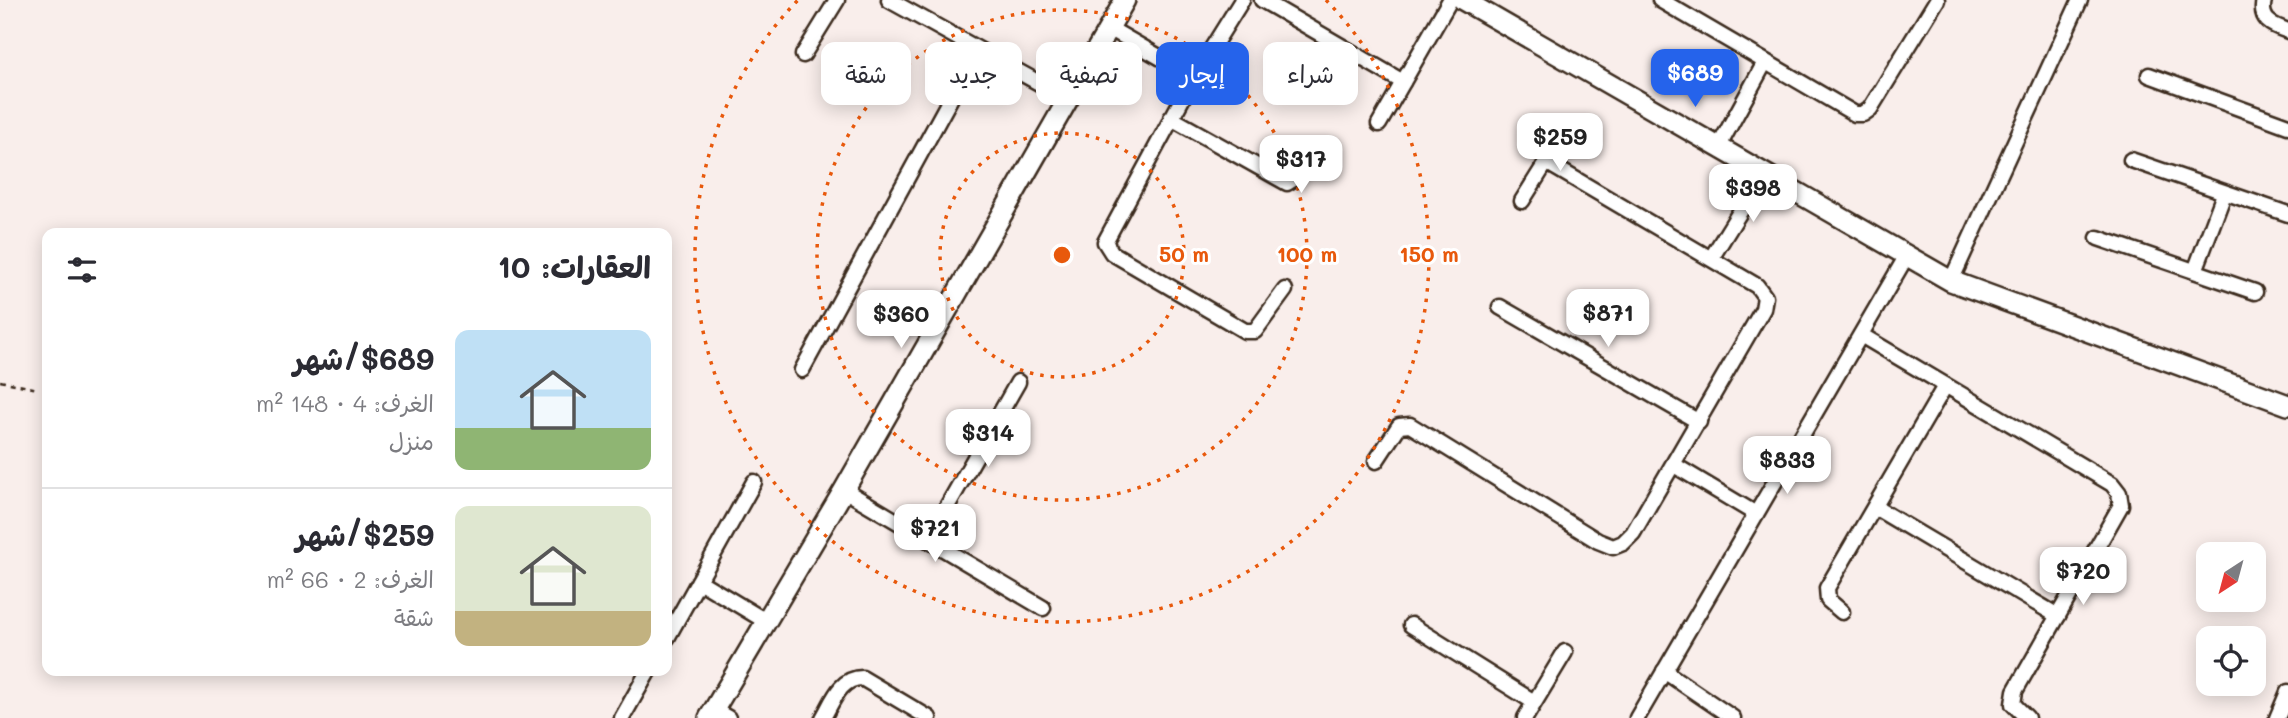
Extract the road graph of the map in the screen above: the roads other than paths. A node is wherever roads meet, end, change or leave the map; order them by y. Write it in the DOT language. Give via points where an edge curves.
graph roads {
  1 [pos="837,0"];
  2 [pos="889,0"];
  3 [pos="1125,0"];
  4 [pos="1242,0"];
  5 [pos="1262,0"];
  6 [pos="1450,0"];
  7 [pos="1463,0"];
  8 [pos="1660,0"];
  9 [pos="1937,0"];
  10 [pos="2080,0"];
  11 [pos="2264,0"];
  12 [pos="1109,29"];
  13 [pos="2288,31"];
  14 [pos="963,42"];
  15 [pos="1101,42"];
  16 [pos="1216,42"];
  17 [pos="803,55"];
  18 [pos="1156,56"];
  19 [pos="1765,62"];
  20 [pos="2150,75"];
  21 [pos="1403,82"];
  22 [pos="947,105"];
  23 [pos="1065,105"];
  24 [pos="1178,105"];
  25 [pos="1171,118"];
  26 [pos="1379,124"];
  27 [pos="1569,126"];
  28 [pos="2288,126"];
  29 [pos="1719,146"];
  30 [pos="1308,159"];
  31 [pos="2131,160"];
  32 [pos="1546,162"];
  33 [pos="1764,173"];
  34 [pos="2224,194"];
  35 [pos="1522,201"];
  36 [pos="2288,214"];
  37 [pos="2098,238"];
  38 [pos="1712,257"];
  39 [pos="1906,257"];
  40 [pos="2195,271"];
  41 [pos="1951,281"];
  42 [pos="1285,290"];
  43 [pos="2255,292"];
  44 [pos="1500,307"];
  45 [pos="1861,335"];
  46 [pos="802,370"];
  47 [pos="1018,382"];
  48 [pos="1945,386"];
  49 [pos="2288,405"];
  50 [pos="1699,422"];
  51 [pos="1376,461"];
  52 [pos="1674,465"];
  53 [pos="754,482"];
  54 [pos="845,490"];
  55 [pos="1876,508"];
  56 [pos="1756,514"];
  57 [pos="928,540"];
  58 [pos="699,581"];
  59 [pos="1043,608"];
  60 [pos="1842,612"];
  61 [pos="2058,616"];
  62 [pos="767,622"];
  63 [pos="1411,625"];
  64 [pos="672,629"];
  65 [pos="1565,652"];
  66 [pos="1664,671"];
  67 [pos="646,676"];
  68 [pos="2288,692"];
  69 [pos="1534,702"];
  70 [pos="717,715"];
  71 [pos="622,718"];
  72 [pos="823,718"];
  73 [pos="929,718"];
  74 [pos="1525,718"];
  75 [pos="1637,718"];
  76 [pos="1733,718"];
  77 [pos="2027,718"];
  78 [pos="2277,718"];
  1 -- 17 [label="street"];
  2 -- 14 [label="street"];
  3 -- 12 [label="main road"];
  4 -- 16 [label="street"];
  5 -- 21 [label="street"];
  6 -- 21 [label="street"];
  7 -- 29 [label="main road"];
  8 -- 19 [label="street"];
  9 -- 19 [label="street" via="1863,114 1855,114"];
  10 -- 41 [label="street"];
  11 -- 13 [label="street" via="2266,21"];
  12 -- 15 [label="main road"];
  12 -- 18 [label="street"];
  19 -- 29 [label="street"];
  20 -- 28 [label="street"];
  21 -- 26 [label="street"];
  22 -- 46 [label="street"];
  23 -- 54 [label="main road"];
  24 -- 25 [label="street"];
  25 -- 30 [label="street" via="1287,183"];
  25 -- 42 [label="street" via="1107,233 1107,248 1245,331 1255,331 1264,323"];
  27 -- 32 [label="street"];
  29 -- 33 [label="main road"];
  31 -- 34 [label="street"];
  32 -- 35 [label="street"];
  32 -- 38 [label="street"];
  33 -- 38 [label="street"];
  33 -- 39 [label="main road"];
  34 -- 36 [label="street"];
  34 -- 40 [label="street"];
  37 -- 40 [label="street"];
  38 -- 50 [label="street" via="1757,286 1765,297 1763,309"];
  39 -- 41 [label="main road"];
  39 -- 45 [label="street"];
  40 -- 43 [label="street"];
  41 -- 49 [label="main road"];
  44 -- 50 [label="street"];
  45 -- 48 [label="street"];
  45 -- 56 [label="street"];
  47 -- 57 [label="street"];
  48 -- 55 [label="street"];
  48 -- 61 [label="street" via="2112,484 2119,493 2120,505"];
  50 -- 52 [label="street"];
  51 -- 52 [label="street" via="1393,431 1410,425 1613,547 1633,533"];
  52 -- 56 [label="street"];
  53 -- 58 [label="street"];
  54 -- 57 [label="street"];
  54 -- 62 [label="main road"];
  55 -- 60 [label="street" via="1827,588 1828,600"];
  55 -- 61 [label="street"];
  56 -- 66 [label="street"];
  57 -- 59 [label="street"];
  58 -- 62 [label="street"];
  58 -- 64 [label="street"];
  61 -- 77 [label="street" via="2015,691 2013,704"];
  62 -- 70 [label="main road"];
  63 -- 69 [label="street"];
  65 -- 69 [label="street"];
  66 -- 75 [label="street"];
  66 -- 76 [label="street"];
  67 -- 71 [label="street"];
  68 -- 78 [label="street"];
  69 -- 74 [label="street"];
  72 -- 73 [label="street" via="843,685 851,678 862,678"];
}
